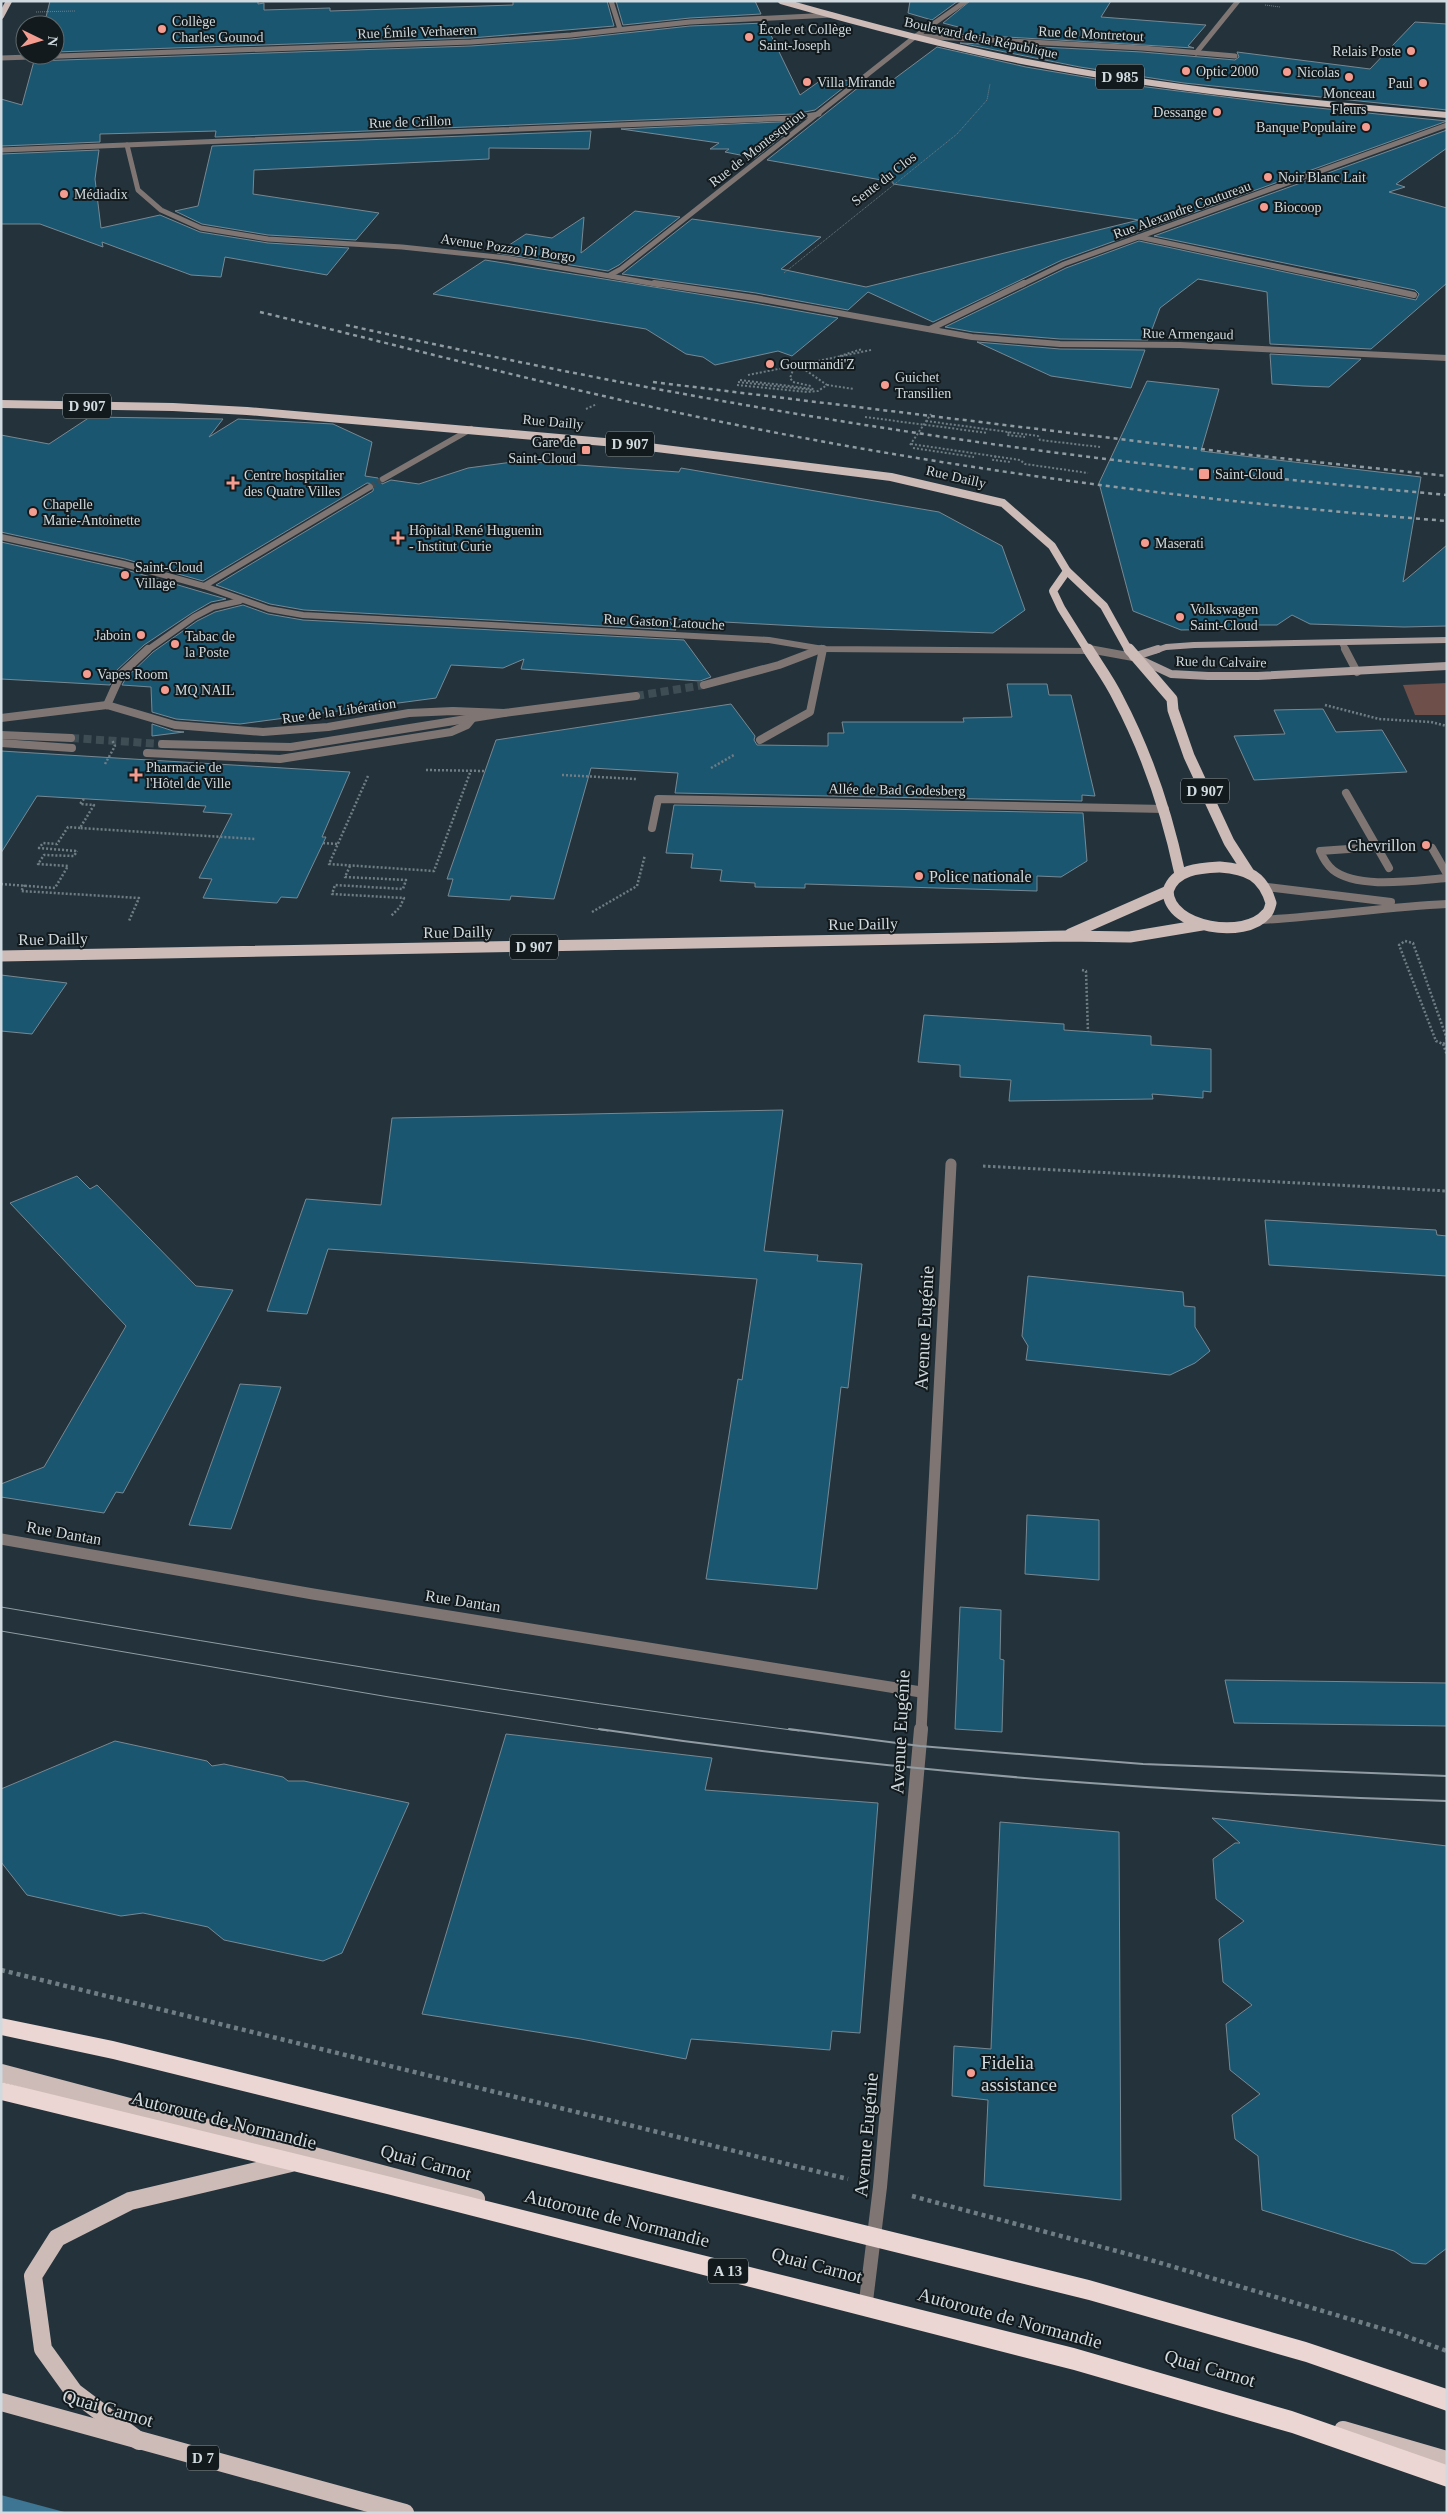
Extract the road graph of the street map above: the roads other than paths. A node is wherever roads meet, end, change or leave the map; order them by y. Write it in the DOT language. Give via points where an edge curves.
graph roads {
  1 [pos="9,1"];
  2 [pos="611,1"];
  3 [pos="781,1"];
  4 [pos="966,1"];
  5 [pos="1238,1"];
  6 [pos="2,15"];
  7 [pos="832,15"];
  8 [pos="620,29"];
  9 [pos="916,36"];
  10 [pos="1196,53"];
  11 [pos="1235,56"];
  12 [pos="1,58"];
  13 [pos="819,114"];
  14 [pos="1447,115"];
  15 [pos="1447,125"];
  16 [pos="127,145"];
  17 [pos="1,150"];
  18 [pos="1139,237"];
  19 [pos="610,276"];
  20 [pos="1414,295"];
  21 [pos="930,329"];
  22 [pos="1447,358"];
  23 [pos="1,404"];
  24 [pos="471,429"];
  25 [pos="384,479"];
  26 [pos="370,487"];
  27 [pos="1,537"];
  28 [pos="1067,571"];
  29 [pos="204,586"];
  30 [pos="241,601"];
  31 [pos="1447,640"];
  32 [pos="1342,643"];
  33 [pos="823,649"];
  34 [pos="1086,649"];
  35 [pos="1133,657"];
  36 [pos="1447,666"];
  37 [pos="1357,672"];
  38 [pos="704,685"];
  39 [pos="636,696"];
  40 [pos="107,705"];
  41 [pos="504,713"];
  42 [pos="1,718"];
  43 [pos="472,719"];
  44 [pos="1,735"];
  45 [pos="71,738"];
  46 [pos="760,740"];
  47 [pos="1,743"];
  48 [pos="162,744"];
  49 [pos="72,748"];
  50 [pos="147,753"];
  51 [pos="1346,793"];
  52 [pos="1165,809"];
  53 [pos="652,828"];
  54 [pos="1377,847"];
  55 [pos="1432,848"];
  56 [pos="1388,868"];
  57 [pos="1249,873"];
  58 [pos="1180,874"];
  59 [pos="1447,874"];
  60 [pos="1447,878"];
  61 [pos="1267,887"];
  62 [pos="1168,891"];
  63 [pos="1447,904"];
  64 [pos="1415,905"];
  65 [pos="1259,920"];
  66 [pos="1202,925"];
  67 [pos="1066,936"];
  68 [pos="1,956"];
  69 [pos="950,1164"];
  70 [pos="1,1538"];
  71 [pos="921,1692"];
  72 [pos="1,2026"];
  73 [pos="1,2073"];
  74 [pos="1,2091"];
  75 [pos="317,2157"];
  76 [pos="866,2302"];
  77 [pos="1447,2400"];
  78 [pos="1,2402"];
  79 [pos="139,2441"];
  80 [pos="1447,2460"];
  81 [pos="1447,2476"];
  82 [pos="405,2513"];
  1 -- 6 [label="main road"];
  2 -- 8 [label="street"];
  3 -- 7 [label="main road, Boulevard de la République / D 985"];
  4 -- 9 [label="street, Rue de Montesquiou"];
  5 -- 10 [label="street"];
  7 -- 8 [label="street, Rue Émile Verhaeren"];
  7 -- 9 [label="main road, Boulevard de la République / D 985"];
  8 -- 12 [label="street, Rue Émile Verhaeren" via="471,42"];
  9 -- 10 [label="street, Rue de Montretout"];
  9 -- 13 [label="street, Rue de Montesquiou"];
  9 -- 14 [label="main road, Boulevard de la République / D 985" via="996,57 1204,90"];
  10 -- 11 [label="street, Rue de Montretout"];
  13 -- 16 [label="street, Rue de Crillon" via="794,118"];
  13 -- 19 [label="street, Rue de Montesquiou"];
  15 -- 18 [label="street, Rue Alexandre Coutureau"];
  16 -- 17 [label="street, Rue de Crillon"];
  16 -- 19 [label="street, Avenue Pozzo Di Borgo" via="138,190 161,210 201,228 268,239 402,247 507,258"];
  18 -- 20 [label="street"];
  18 -- 21 [label="street, Rue Alexandre Coutureau" via="1064,264"];
  19 -- 21 [label="street, Avenue Pozzo Di Borgo"];
  21 -- 22 [label="street, Rue Armengaud" via="972,337 1060,344 1180,345"];
  23 -- 24 [label="main road, Rue Dailly / D 907" via="173,407"];
  24 -- 25 [label="street"];
  24 -- 28 [label="main road, Rue Dailly / D 907" via="686,450 872,475 1003,503 1052,546"];
  26 -- 29 [label="street"];
  27 -- 29 [label="street, Rue Gaston Latouche" via="124,564"];
  28 -- 34 [label="main road, D 907" via="1054,591"];
  28 -- 35 [label="main road, Rue Dailly / D 907" via="1104,606"];
  29 -- 30 [label="street, Rue Gaston Latouche"];
  30 -- 33 [label="street, Rue Gaston Latouche" via="304,615 770,640"];
  30 -- 40 [label="street" via="194,617 146,651 121,674"];
  31 -- 32 [label="main road, Rue du Calvaire"];
  32 -- 35 [label="main road, Rue du Calvaire" via="1175,646"];
  32 -- 37 [label="street"];
  33 -- 34 [label="street, Rue Gaston Latouche"];
  33 -- 38 [label="street" via="779,665"];
  33 -- 46 [label="street" via="810,712"];
  34 -- 35 [label="street, Rue Gaston Latouche"];
  34 -- 52 [label="main road, D 907" via="1118,697"];
  35 -- 37 [label="main road, Rue du Calvaire" via="1171,674 1258,676"];
  35 -- 57 [label="main road, Rue Dailly / D 907" via="1172,699 1188,756 1229,842"];
  36 -- 37 [label="main road, Rue du Calvaire"];
  39 -- 41 [label="street, Rue de la Libération"];
  40 -- 41 [label="street, Rue de la Libération" via="176,725 263,732 328,727 409,713"];
  40 -- 42 [label="street, Rue de la Libération"];
  41 -- 43 [label="street, Rue de la Libération"];
  43 -- 48 [label="street, Rue de la Libération" via="291,747"];
  43 -- 50 [label="street" via="451,732 295,758"];
  44 -- 45 [label="street"];
  47 -- 49 [label="street"];
  51 -- 54 [label="street"];
  52 -- 53 [label="street, Allée de Bad Godesberg" via="658,799"];
  52 -- 58 [label="main road, D 907"];
  54 -- 56 [label="street"];
  54 -- 60 [label="street" via="1320,851 1326,864 1335,872 1358,879"];
  55 -- 59 [label="street"];
  57 -- 58 [label="main road, Rue Dailly / D 907" via="1220,866"];
  57 -- 61 [label="main road, Rue Dailly / D 907"];
  58 -- 62 [label="main road"];
  61 -- 64 [label="street"];
  61 -- 65 [label="main road" via="1272,902"];
  62 -- 66 [label="main road, Rue Dailly / D 907" via="1170,903 1178,914"];
  62 -- 67 [label="main road, Rue Dailly / D 907"];
  63 -- 64 [label="street"];
  64 -- 65 [label="street" via="1319,918"];
  65 -- 66 [label="main road, Rue Dailly / D 907" via="1226,928"];
  66 -- 67 [label="main road, Rue Dailly / D 907" via="1130,938"];
  67 -- 68 [label="main road, Rue Dailly / D 907"];
  69 -- 71 [label="street, Avenue Eugénie"];
  70 -- 71 [label="street, Rue Dantan" via="323,1595"];
  71 -- 76 [label="street, Avenue Eugénie" via="918,1762 880,2187"];
  72 -- 77 [label="highway" via="403,2120 1088,2290 1306,2352"];
  73 -- 75 [label="main road, Quai Carnot"];
  74 -- 81 [label="highway, Autoroute de Normandie / A 13" via="1074,2359 1292,2422"];
  75 -- 76 [label="main road, Quai Carnot"];
  75 -- 79 [label="main road" via="130,2201 57,2238 34,2276 42,2350 74,2392"];
  76 -- 80 [label="main road, Quai Carnot" via="1042,2343"];
  78 -- 79 [label="main road, Quai Carnot / D 7"];
  79 -- 82 [label="main road, Quai Carnot / D 7"];
}
